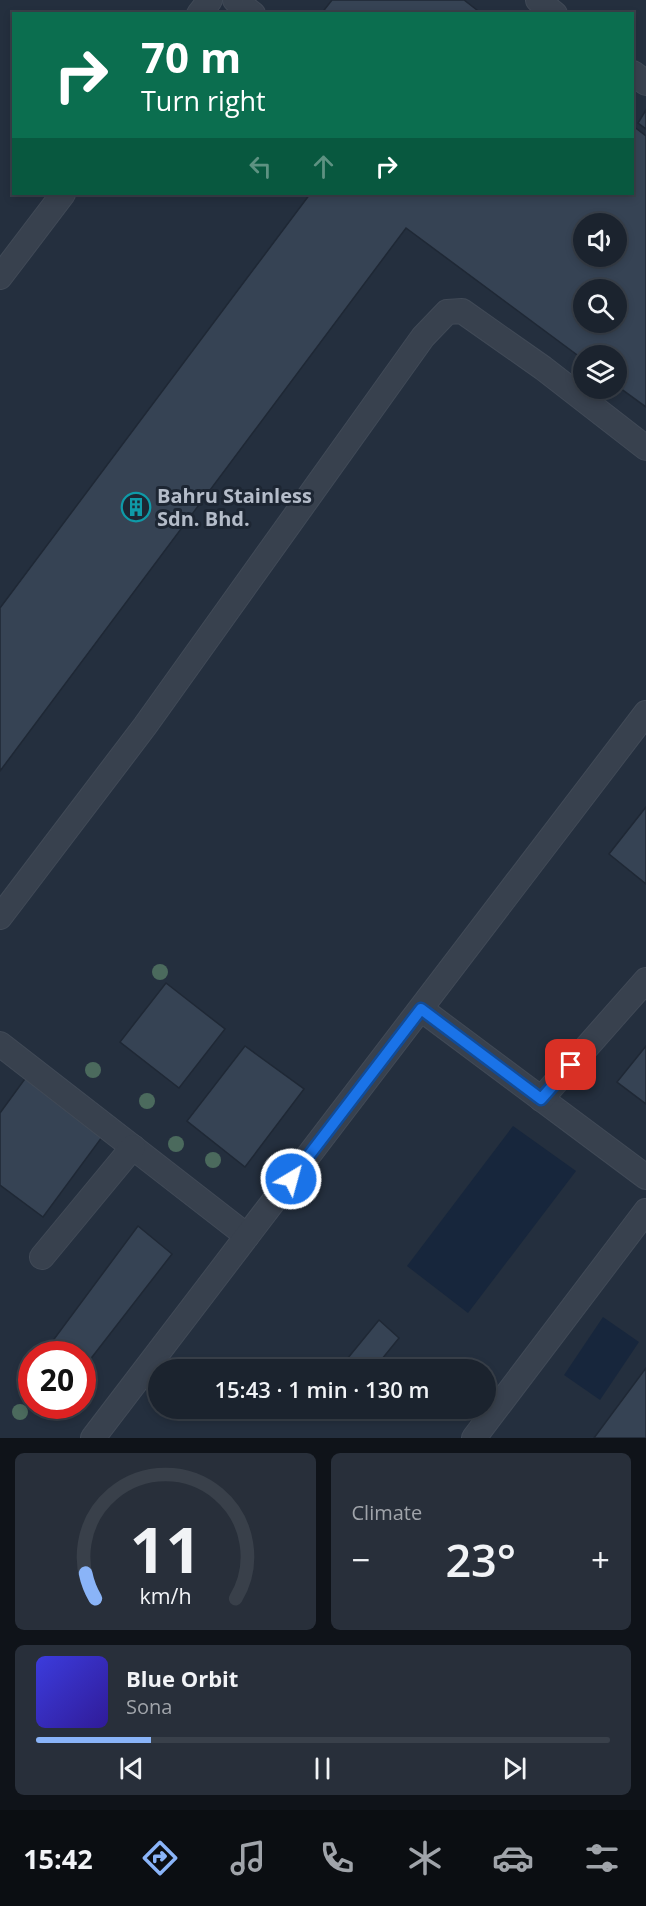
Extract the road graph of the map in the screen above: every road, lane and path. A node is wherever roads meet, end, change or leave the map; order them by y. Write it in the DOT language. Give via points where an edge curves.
graph roads {
  1 [pos="235,0"];
  2 [pos="538,0"];
  3 [pos="250,12"];
  4 [pos="553,12"];
  5 [pos="634,74"];
  6 [pos="646,83"];
  7 [pos="62,195"];
  8 [pos="0,277"];
  9 [pos="646,448"];
  10 [pos="646,713"];
  11 [pos="0,917"];
  12 [pos="646,980"];
  13 [pos="421,1009"];
  14 [pos="0,1044"];
  15 [pos="541,1099"];
  16 [pos="133,1147"];
  17 [pos="646,1177"];
  18 [pos="646,1211"];
  19 [pos="247,1236"];
  20 [pos="42,1257"];
  21 [pos="93,1438"];
  22 [pos="474,1438"];
  1 -- 3 [label="lane"];
  2 -- 4 [label="lane"];
  5 -- 6 [label="lane"];
  7 -- 8 [label="lane"];
  9 -- 11 [label="lane" via="462,311 447,312 423,337 145,726"];
  10 -- 13 [label="lane"];
  12 -- 15 [label="lane"];
  13 -- 15 [label="lane"];
  13 -- 19 [label="lane"];
  14 -- 16 [label="lane"];
  15 -- 17 [label="lane"];
  16 -- 19 [label="lane"];
  16 -- 20 [label="lane"];
  18 -- 22 [label="lane"];
  19 -- 21 [label="lane"];
}
